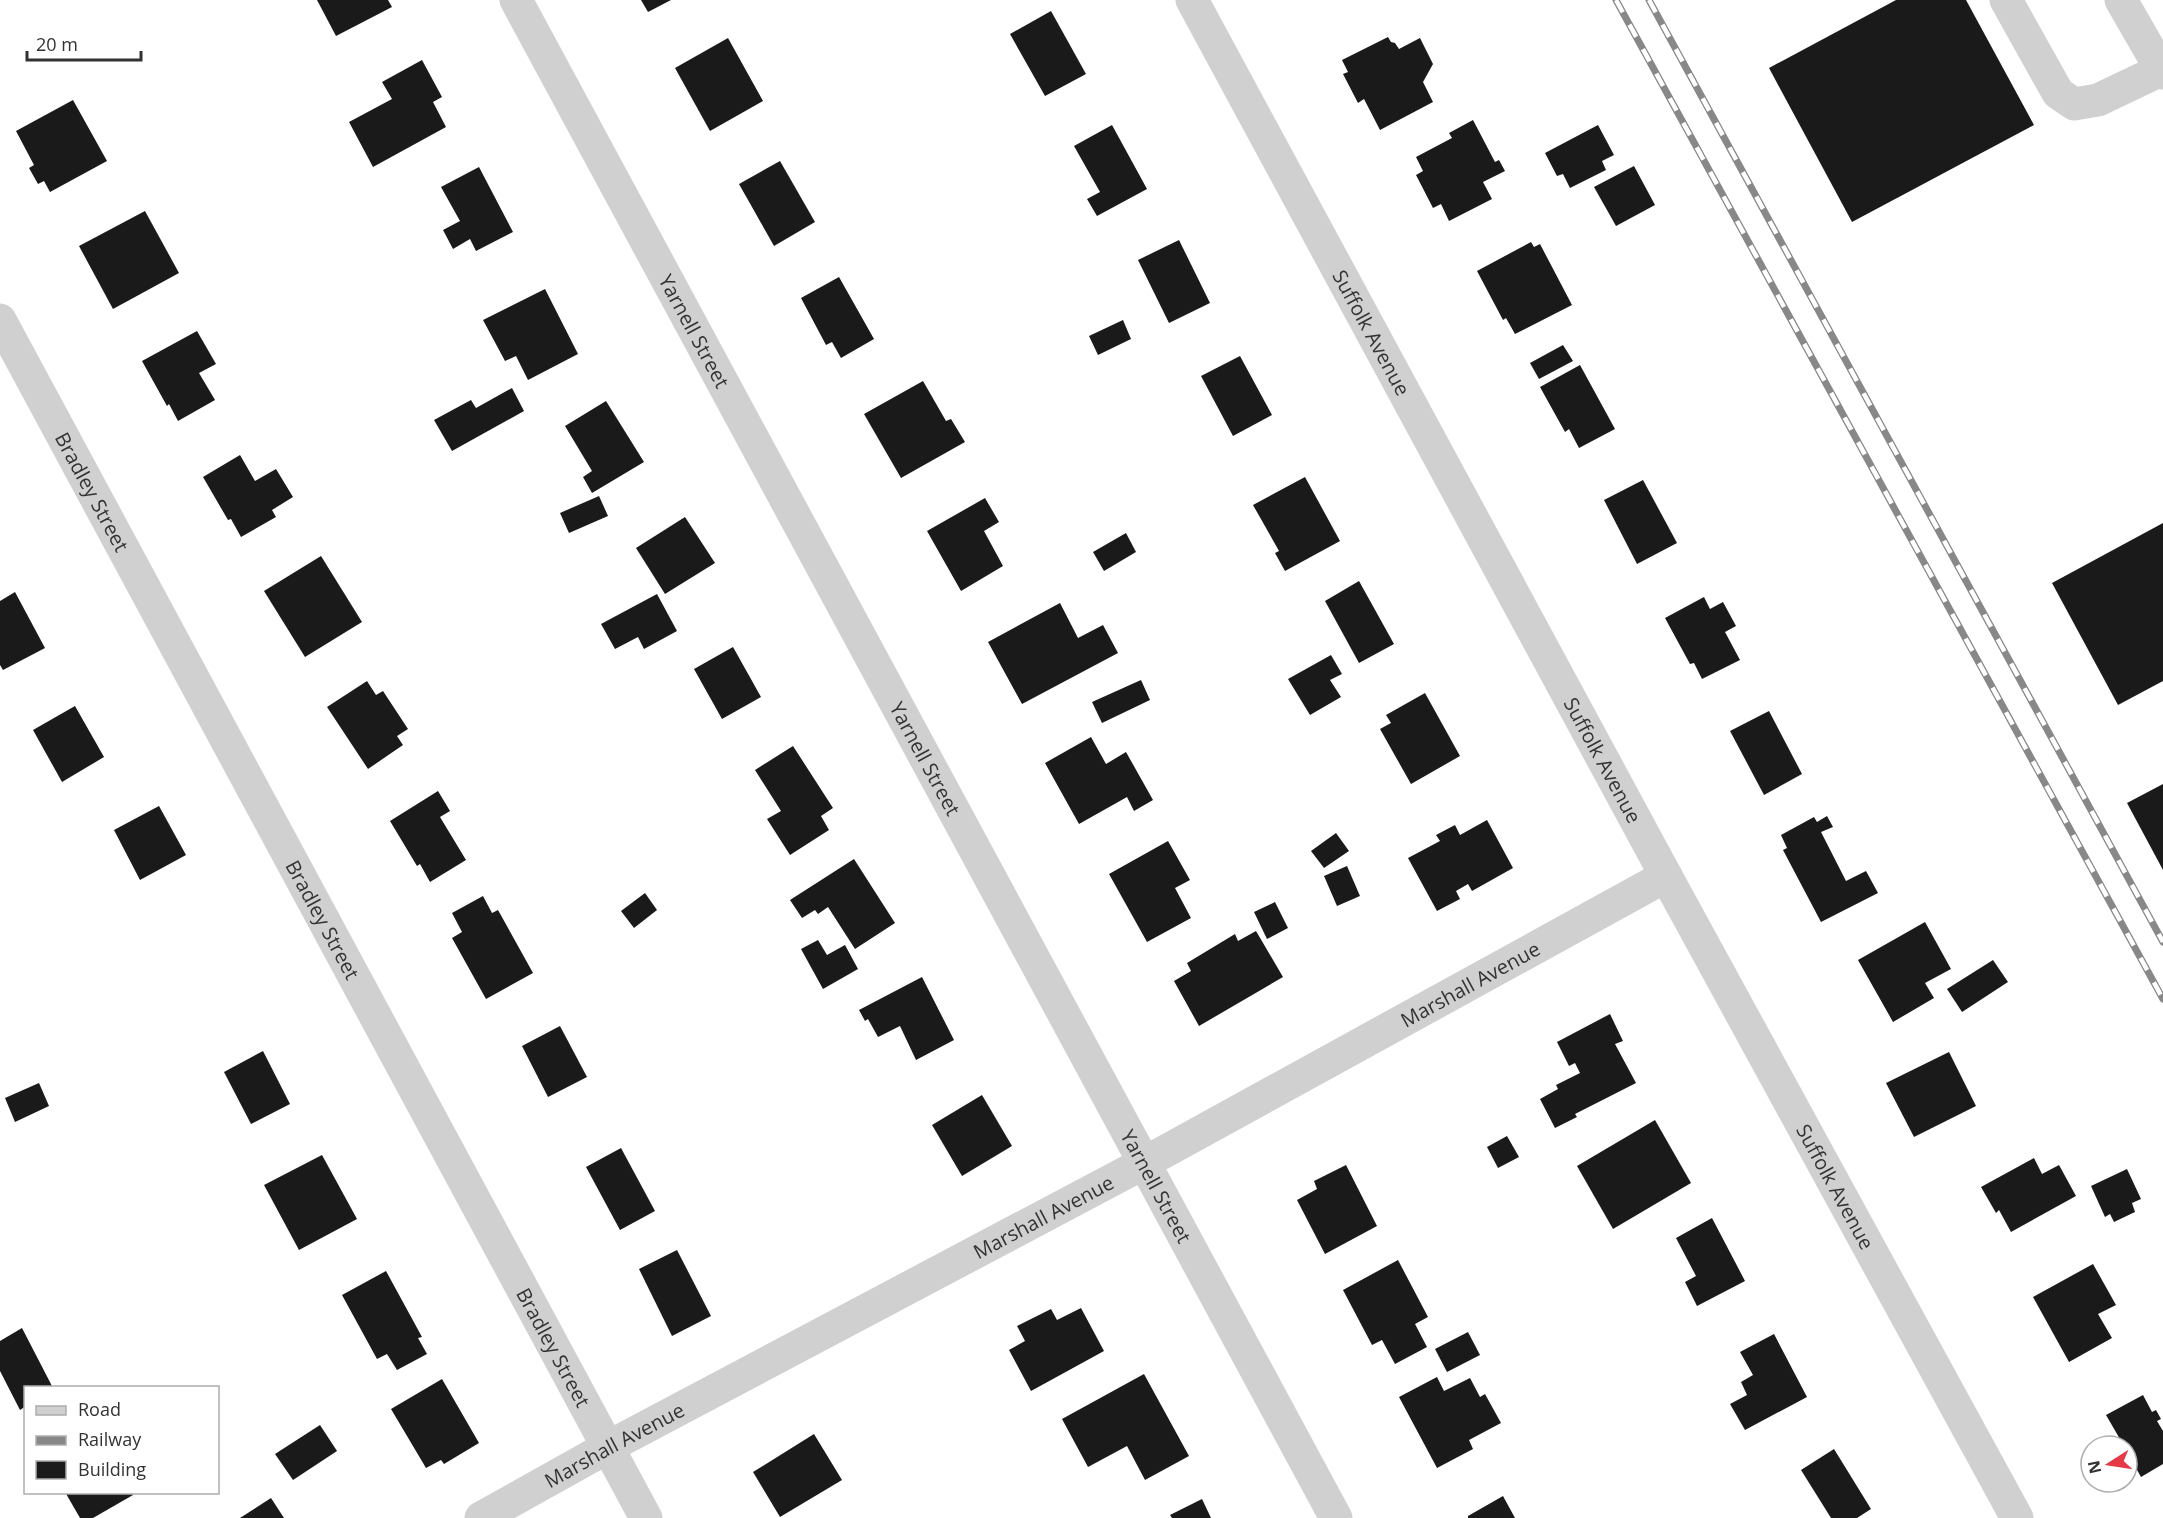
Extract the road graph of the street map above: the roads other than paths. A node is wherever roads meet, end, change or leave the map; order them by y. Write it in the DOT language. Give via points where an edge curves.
graph roads {
  1 [pos="516,0"];
  2 [pos="1192,0"];
  3 [pos="2006,0"];
  4 [pos="2121,0"];
  5 [pos="2159,59"];
  6 [pos="0,321"];
  7 [pos="1666,876"];
  8 [pos="1144,1162"];
  9 [pos="608,1447"];
  10 [pos="481,1518"];
  11 [pos="646,1518"];
  12 [pos="1336,1518"];
  13 [pos="2017,1518"];
  1 -- 8 [label="street, Yarnell Street"];
  2 -- 7 [label="street, Suffolk Avenue"];
  3 -- 5 [label="street" via="2058,93 2074,104 2098,100"];
  4 -- 5 [label="street"];
  6 -- 9 [label="street, Bradley Street"];
  7 -- 8 [label="street, Marshall Avenue"];
  7 -- 13 [label="street, Suffolk Avenue"];
  8 -- 9 [label="street, Marshall Avenue"];
  8 -- 12 [label="street, Yarnell Street"];
  9 -- 10 [label="street, Marshall Avenue"];
  9 -- 11 [label="street, Bradley Street"];
}
